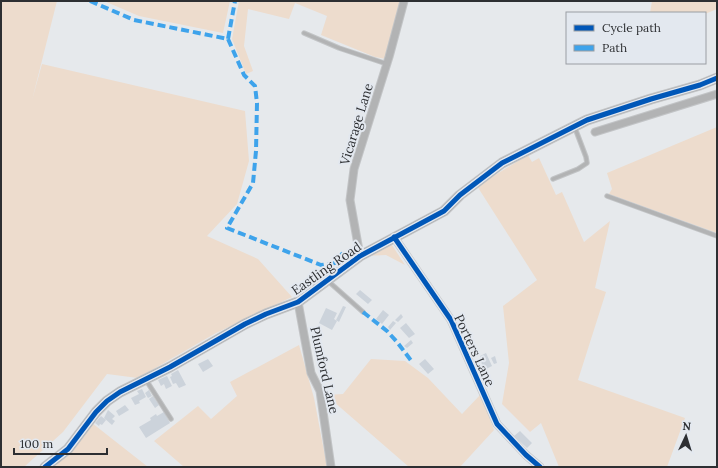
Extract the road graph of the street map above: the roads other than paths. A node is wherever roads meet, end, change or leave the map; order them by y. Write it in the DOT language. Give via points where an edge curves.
graph roads {
  1 [pos="404,1"];
  2 [pos="304,33"];
  3 [pos="387,64"];
  4 [pos="717,78"];
  5 [pos="717,94"];
  6 [pos="574,127"];
  7 [pos="595,132"];
  8 [pos="553,179"];
  9 [pos="607,196"];
  10 [pos="717,236"];
  11 [pos="394,237"];
  12 [pos="360,256"];
  13 [pos="327,281"];
  14 [pos="298,302"];
  15 [pos="363,312"];
  16 [pos="306,334"];
  17 [pos="146,379"];
  18 [pos="171,418"];
  19 [pos="45,467"];
  20 [pos="331,467"];
  21 [pos="540,467"];
  1 -- 3 [label="street, Vicarage Lane"];
  2 -- 3 [label="lane"];
  3 -- 12 [label="street, Vicarage Lane" via="354,170 350,200"];
  4 -- 6 [label="street, Eastling Road" via="700,86 587,120"];
  5 -- 7 [label="street"];
  6 -- 8 [label="lane" via="587,163"];
  6 -- 11 [label="street, Eastling Road" via="502,163 460,195 444,211"];
  9 -- 10 [label="lane"];
  11 -- 12 [label="street, Eastling Road"];
  11 -- 21 [label="street, Porters Lane" via="451,320 497,424"];
  12 -- 13 [label="street, Eastling Road"];
  13 -- 14 [label="street, Eastling Road"];
  13 -- 15 [label="lane"];
  14 -- 16 [label="street"];
  14 -- 17 [label="street, Eastling Road" via="245,324"];
  14 -- 20 [label="street, Plumford Lane" via="311,373 320,392"];
  17 -- 18 [label="lane"];
  17 -- 19 [label="street, Eastling Road" via="107,401 68,449"];
}
